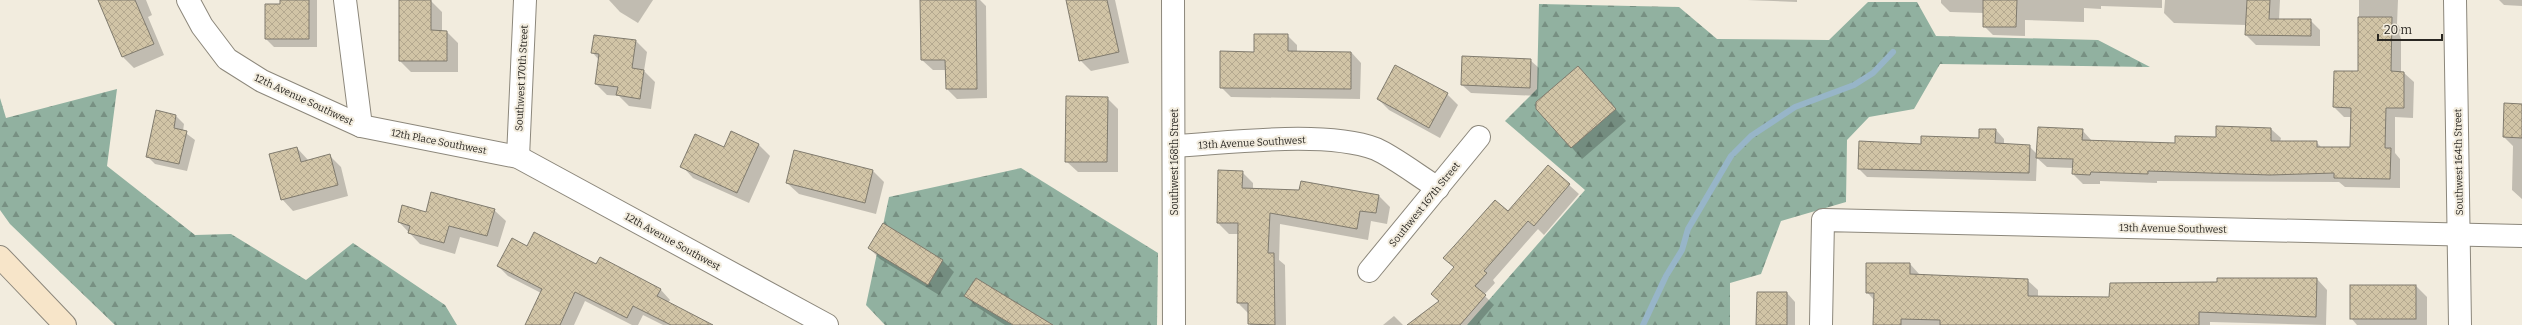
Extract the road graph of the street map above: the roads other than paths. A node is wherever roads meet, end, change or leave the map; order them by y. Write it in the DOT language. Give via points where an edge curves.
graph roads {
  1 [pos="188,0"];
  2 [pos="345,0"];
  3 [pos="525,0"];
  4 [pos="1174,0"];
  5 [pos="2454,0"];
  6 [pos="361,126"];
  7 [pos="1479,137"];
  8 [pos="1174,146"];
  9 [pos="518,157"];
  10 [pos="1438,188"];
  11 [pos="2459,235"];
  12 [pos="2522,236"];
  13 [pos="0,257"];
  14 [pos="1369,271"];
  15 [pos="65,325"];
  16 [pos="827,325"];
  17 [pos="1174,325"];
  18 [pos="1821,325"];
  19 [pos="2460,325"];
  1 -- 6 [label="street, 12th Avenue Southwest" via="202,26 227,59 262,81"];
  2 -- 6 [label="street"];
  3 -- 9 [label="street, Southwest 170th Street"];
  4 -- 8 [label="street, Southwest 168th Street"];
  5 -- 11 [label="street, Southwest 164th Street"];
  6 -- 9 [label="street, 12th Place Southwest"];
  7 -- 10 [label="street, Southwest 167th Street"];
  8 -- 10 [label="street, 13th Avenue Southwest" via="1299,139 1341,142 1376,150"];
  8 -- 17 [label="street, Southwest 168th Street"];
  9 -- 16 [label="street, 12th Avenue Southwest"];
  10 -- 14 [label="street, Southwest 167th Street"];
  11 -- 12 [label="street, 13th Avenue Southwest"];
  11 -- 18 [label="street, 13th Avenue Southwest" via="1823,220"];
  11 -- 19 [label="street, Southwest 164th Street"];
  13 -- 15 [label="street"];
}
